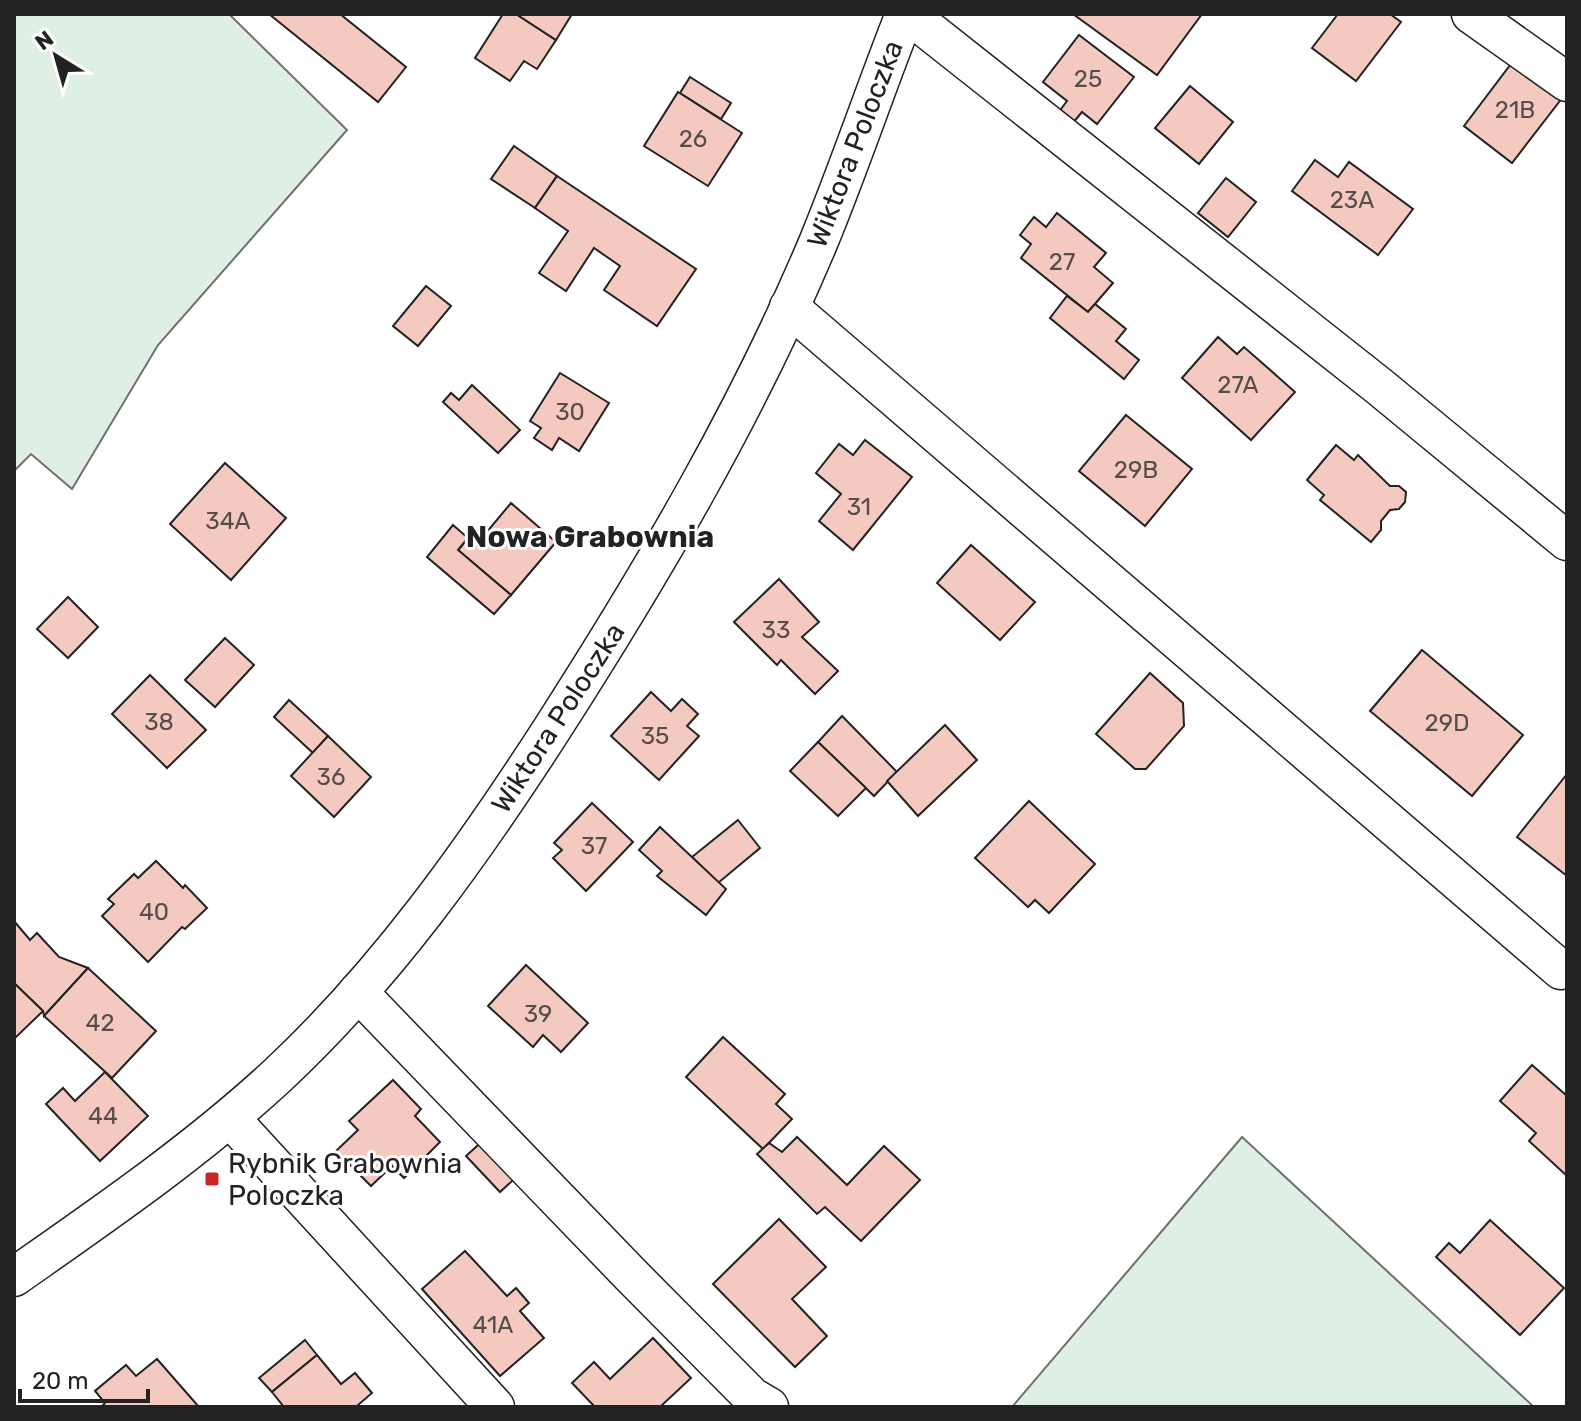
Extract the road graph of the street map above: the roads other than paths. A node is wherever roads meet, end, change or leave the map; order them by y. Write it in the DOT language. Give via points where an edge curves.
graph roads {
  1 [pos="906,14"];
  2 [pos="1471,14"];
  3 [pos="1567,82"];
  4 [pos="789,307"];
  5 [pos="1567,541"];
  6 [pos="1561,970"];
  7 [pos="358,992"];
  8 [pos="230,1118"];
  9 [pos="14,1277"];
  10 [pos="495,1407"];
  11 [pos="769,1407"];
  1 -- 4 [label="street, Wiktora Poloczka"];
  1 -- 5 [label="street"];
  2 -- 3 [label="street"];
  4 -- 6 [label="street"];
  4 -- 7 [label="street, Wiktora Poloczka" via="708,472 591,669 457,870"];
  7 -- 8 [label="street, Wiktora Poloczka"];
  7 -- 11 [label="street" via="641,1285 752,1397"];
  8 -- 9 [label="street, Wiktora Poloczka"];
  8 -- 10 [label="street"];
}
